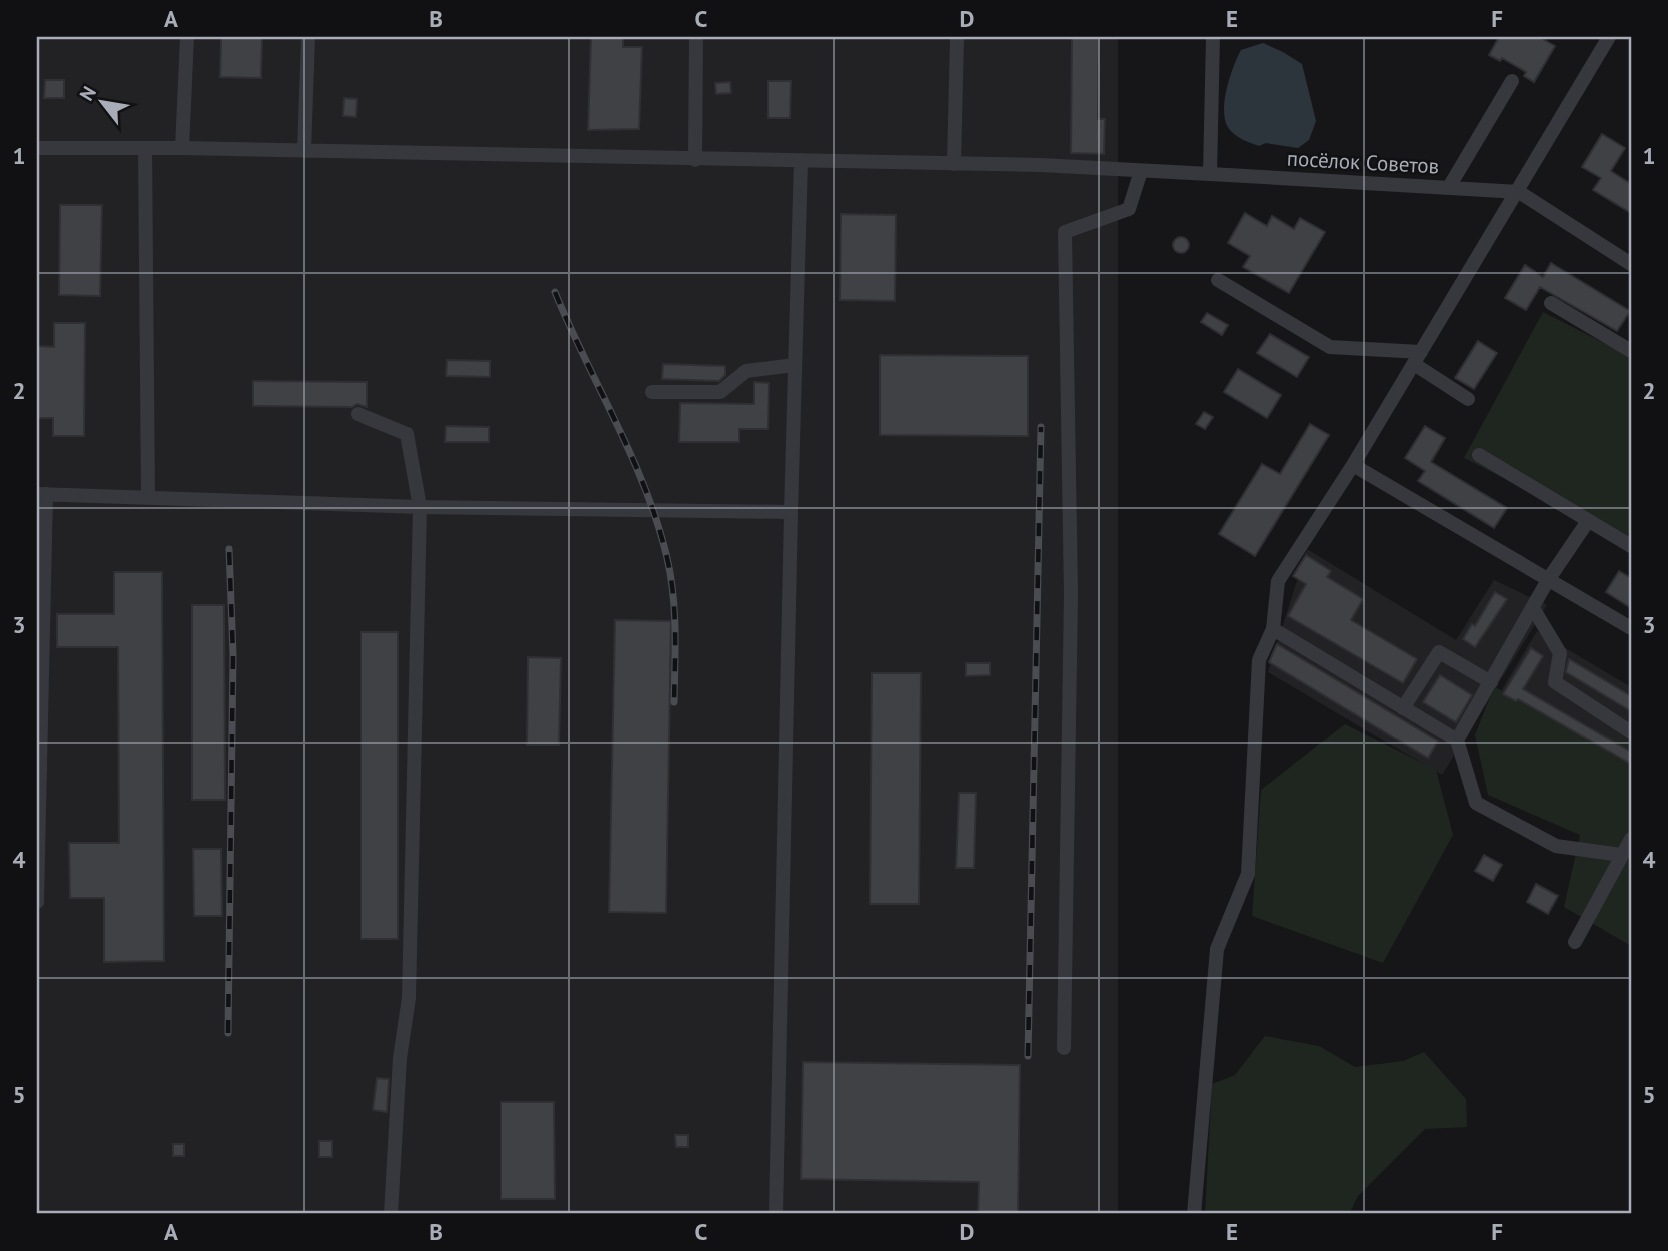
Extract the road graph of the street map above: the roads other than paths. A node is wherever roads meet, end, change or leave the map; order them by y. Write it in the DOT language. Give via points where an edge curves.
graph roads {
  1 [pos="187,37"];
  2 [pos="308,37"];
  3 [pos="696,37"];
  4 [pos="957,37"];
  5 [pos="1213,37"];
  6 [pos="1609,37"];
  7 [pos="1512,81"];
  8 [pos="37,148"];
  9 [pos="145,148"];
  10 [pos="182,148"];
  11 [pos="304,151"];
  12 [pos="695,160"];
  13 [pos="801,161"];
  14 [pos="954,164"];
  15 [pos="1141,171"];
  16 [pos="1210,174"];
  17 [pos="1449,187"];
  18 [pos="1519,192"];
  19 [pos="1631,264"];
  20 [pos="1218,280"];
  21 [pos="1551,303"];
  22 [pos="1631,351"];
  23 [pos="1417,358"];
  24 [pos="795,365"];
  25 [pos="652,392"];
  26 [pos="1468,399"];
  27 [pos="358,414"];
  28 [pos="1479,455"];
  29 [pos="1353,465"];
  30 [pos="41,494"];
  31 [pos="148,498"];
  32 [pos="419,507"];
  33 [pos="791,512"];
  34 [pos="1588,521"];
  35 [pos="1631,546"];
  36 [pos="1549,580"];
  37 [pos="1533,608"];
  38 [pos="1631,628"];
  39 [pos="1273,629"];
  40 [pos="1491,682"];
  41 [pos="1403,708"];
  42 [pos="1631,732"];
  43 [pos="1457,740"];
  44 [pos="1631,839"];
  45 [pos="1621,855"];
  46 [pos="37,902"];
  47 [pos="1575,942"];
  48 [pos="1063,1048"];
  49 [pos="391,1214"];
  50 [pos="776,1214"];
  51 [pos="1194,1214"];
  1 -- 10 [label="street"];
  2 -- 11 [label="street"];
  3 -- 12 [label="street"];
  4 -- 14 [label="street"];
  5 -- 16 [label="street"];
  6 -- 18 [label="street"];
  7 -- 17 [label="street"];
  8 -- 9 [label="street, посёлок Советов"];
  9 -- 10 [label="street, посёлок Советов"];
  9 -- 31 [label="street"];
  10 -- 11 [label="street, посёлок Советов"];
  11 -- 12 [label="street, посёлок Советов"];
  12 -- 13 [label="street, посёлок Советов"];
  13 -- 14 [label="street, посёлок Советов"];
  13 -- 24 [label="street"];
  14 -- 15 [label="street, посёлок Советов"];
  15 -- 16 [label="street, посёлок Советов"];
  15 -- 48 [label="street" via="1129,209 1065,232 1071,594"];
  16 -- 17 [label="street, посёлок Советов"];
  17 -- 18 [label="street, посёлок Советов"];
  18 -- 19 [label="street, посёлок Советов"];
  18 -- 23 [label="street"];
  20 -- 23 [label="street" via="1330,346"];
  21 -- 22 [label="street"];
  23 -- 26 [label="street"];
  23 -- 29 [label="street"];
  24 -- 25 [label="street" via="746,370 720,392"];
  24 -- 33 [label="street"];
  27 -- 32 [label="street" via="407,434"];
  28 -- 34 [label="street"];
  29 -- 36 [label="street"];
  29 -- 39 [label="street" via="1278,581"];
  30 -- 31 [label="street"];
  30 -- 46 [label="street"];
  31 -- 32 [label="street"];
  32 -- 33 [label="street"];
  32 -- 49 [label="street" via="409,998 400,1058"];
  33 -- 50 [label="street"];
  34 -- 35 [label="street"];
  34 -- 36 [label="street"];
  36 -- 37 [label="street"];
  36 -- 38 [label="street"];
  37 -- 40 [label="street"];
  37 -- 42 [label="street" via="1560,653 1555,682"];
  39 -- 41 [label="street"];
  39 -- 51 [label="street" via="1259,660 1248,874 1217,949"];
  40 -- 41 [label="street" via="1439,652"];
  40 -- 43 [label="street"];
  41 -- 43 [label="street"];
  43 -- 45 [label="street" via="1476,803 1556,846"];
  44 -- 45 [label="street"];
  45 -- 47 [label="street"];
}
